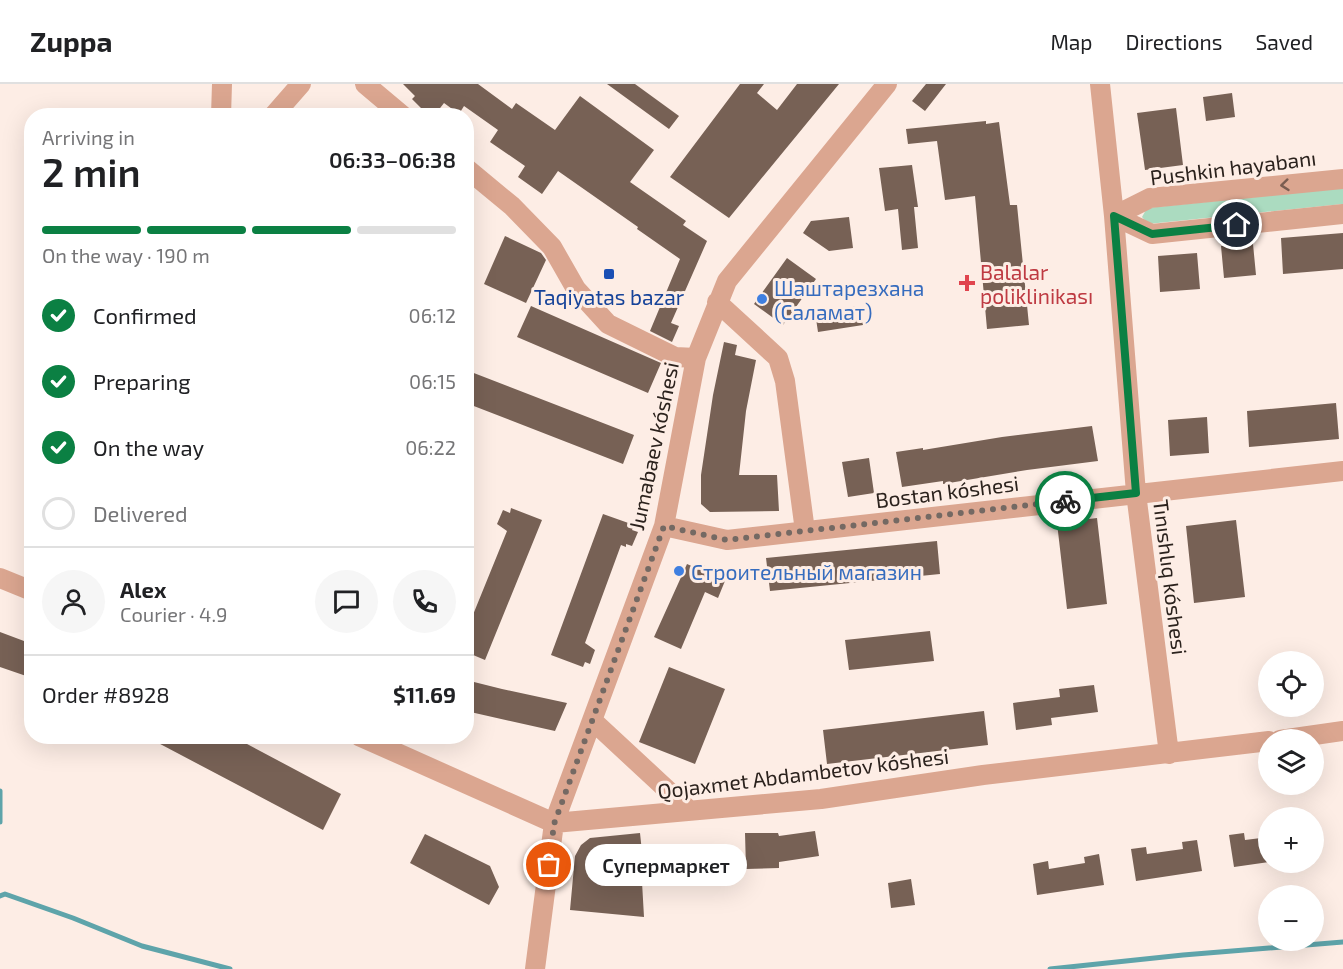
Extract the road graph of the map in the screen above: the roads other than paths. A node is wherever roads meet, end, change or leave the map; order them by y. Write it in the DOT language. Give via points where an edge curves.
graph roads {
  1 [pos="222,84"];
  2 [pos="301,84"];
  3 [pos="365,84"];
  4 [pos="887,84"];
  5 [pos="1100,84"];
  6 [pos="221,108"];
  7 [pos="280,108"];
  8 [pos="394,108"];
  9 [pos="474,175"];
  10 [pos="1343,179"];
  11 [pos="1343,214"];
  12 [pos="1114,216"];
  13 [pos="717,302"];
  14 [pos="696,358"];
  15 [pos="1343,471"];
  16 [pos="1136,493"];
  17 [pos="664,526"];
  18 [pos="806,531"];
  19 [pos="0,578"];
  20 [pos="24,588"];
  21 [pos="592,721"];
  22 [pos="1343,731"];
  23 [pos="1324,734"];
  24 [pos="1258,742"];
  25 [pos="377,744"];
  26 [pos="1169,754"];
  27 [pos="690,811"];
  28 [pos="554,824"];
  29 [pos="535,969"];
  1 -- 6 [label="street"];
  2 -- 7 [label="street"];
  3 -- 8 [label="street"];
  4 -- 13 [label="street, Jumabaev kóshesi" via="727,281"];
  5 -- 12 [label="street, Tınıshlıq kóshesi"];
  9 -- 14 [label="street" via="552,247 576,289 608,324 675,357"];
  10 -- 12 [label="street, Pushkin hayabanı, one-way" via="1150,198"];
  11 -- 12 [label="street" via="1152,234"];
  12 -- 16 [label="street, Tınıshlıq kóshesi"];
  13 -- 14 [label="street, Jumabaev kóshesi"];
  13 -- 18 [label="street" via="778,358 785,381"];
  14 -- 17 [label="street, Jumabaev kóshesi"];
  15 -- 16 [label="street, Bostan kóshesi"];
  16 -- 18 [label="street, Bostan kóshesi"];
  16 -- 26 [label="street, Tınıshlıq kóshesi"];
  17 -- 18 [label="street, Bostan kóshesi" via="727,540"];
  17 -- 21 [label="street, Jumabaev kóshesi"];
  19 -- 20 [label="street"];
  21 -- 27 [label="street"];
  21 -- 28 [label="street, Jumabaev kóshesi"];
  22 -- 23 [label="street"];
  24 -- 26 [label="street, Qojaxmet Abdambetov kóshesi"];
  25 -- 28 [label="street, Qojaxmet Abdambetov kóshesi"];
  26 -- 27 [label="street, Qojaxmet Abdambetov kóshesi" via="820,799"];
  27 -- 28 [label="street, Qojaxmet Abdambetov kóshesi"];
  28 -- 29 [label="street, Jumabaev kóshesi"];
}
